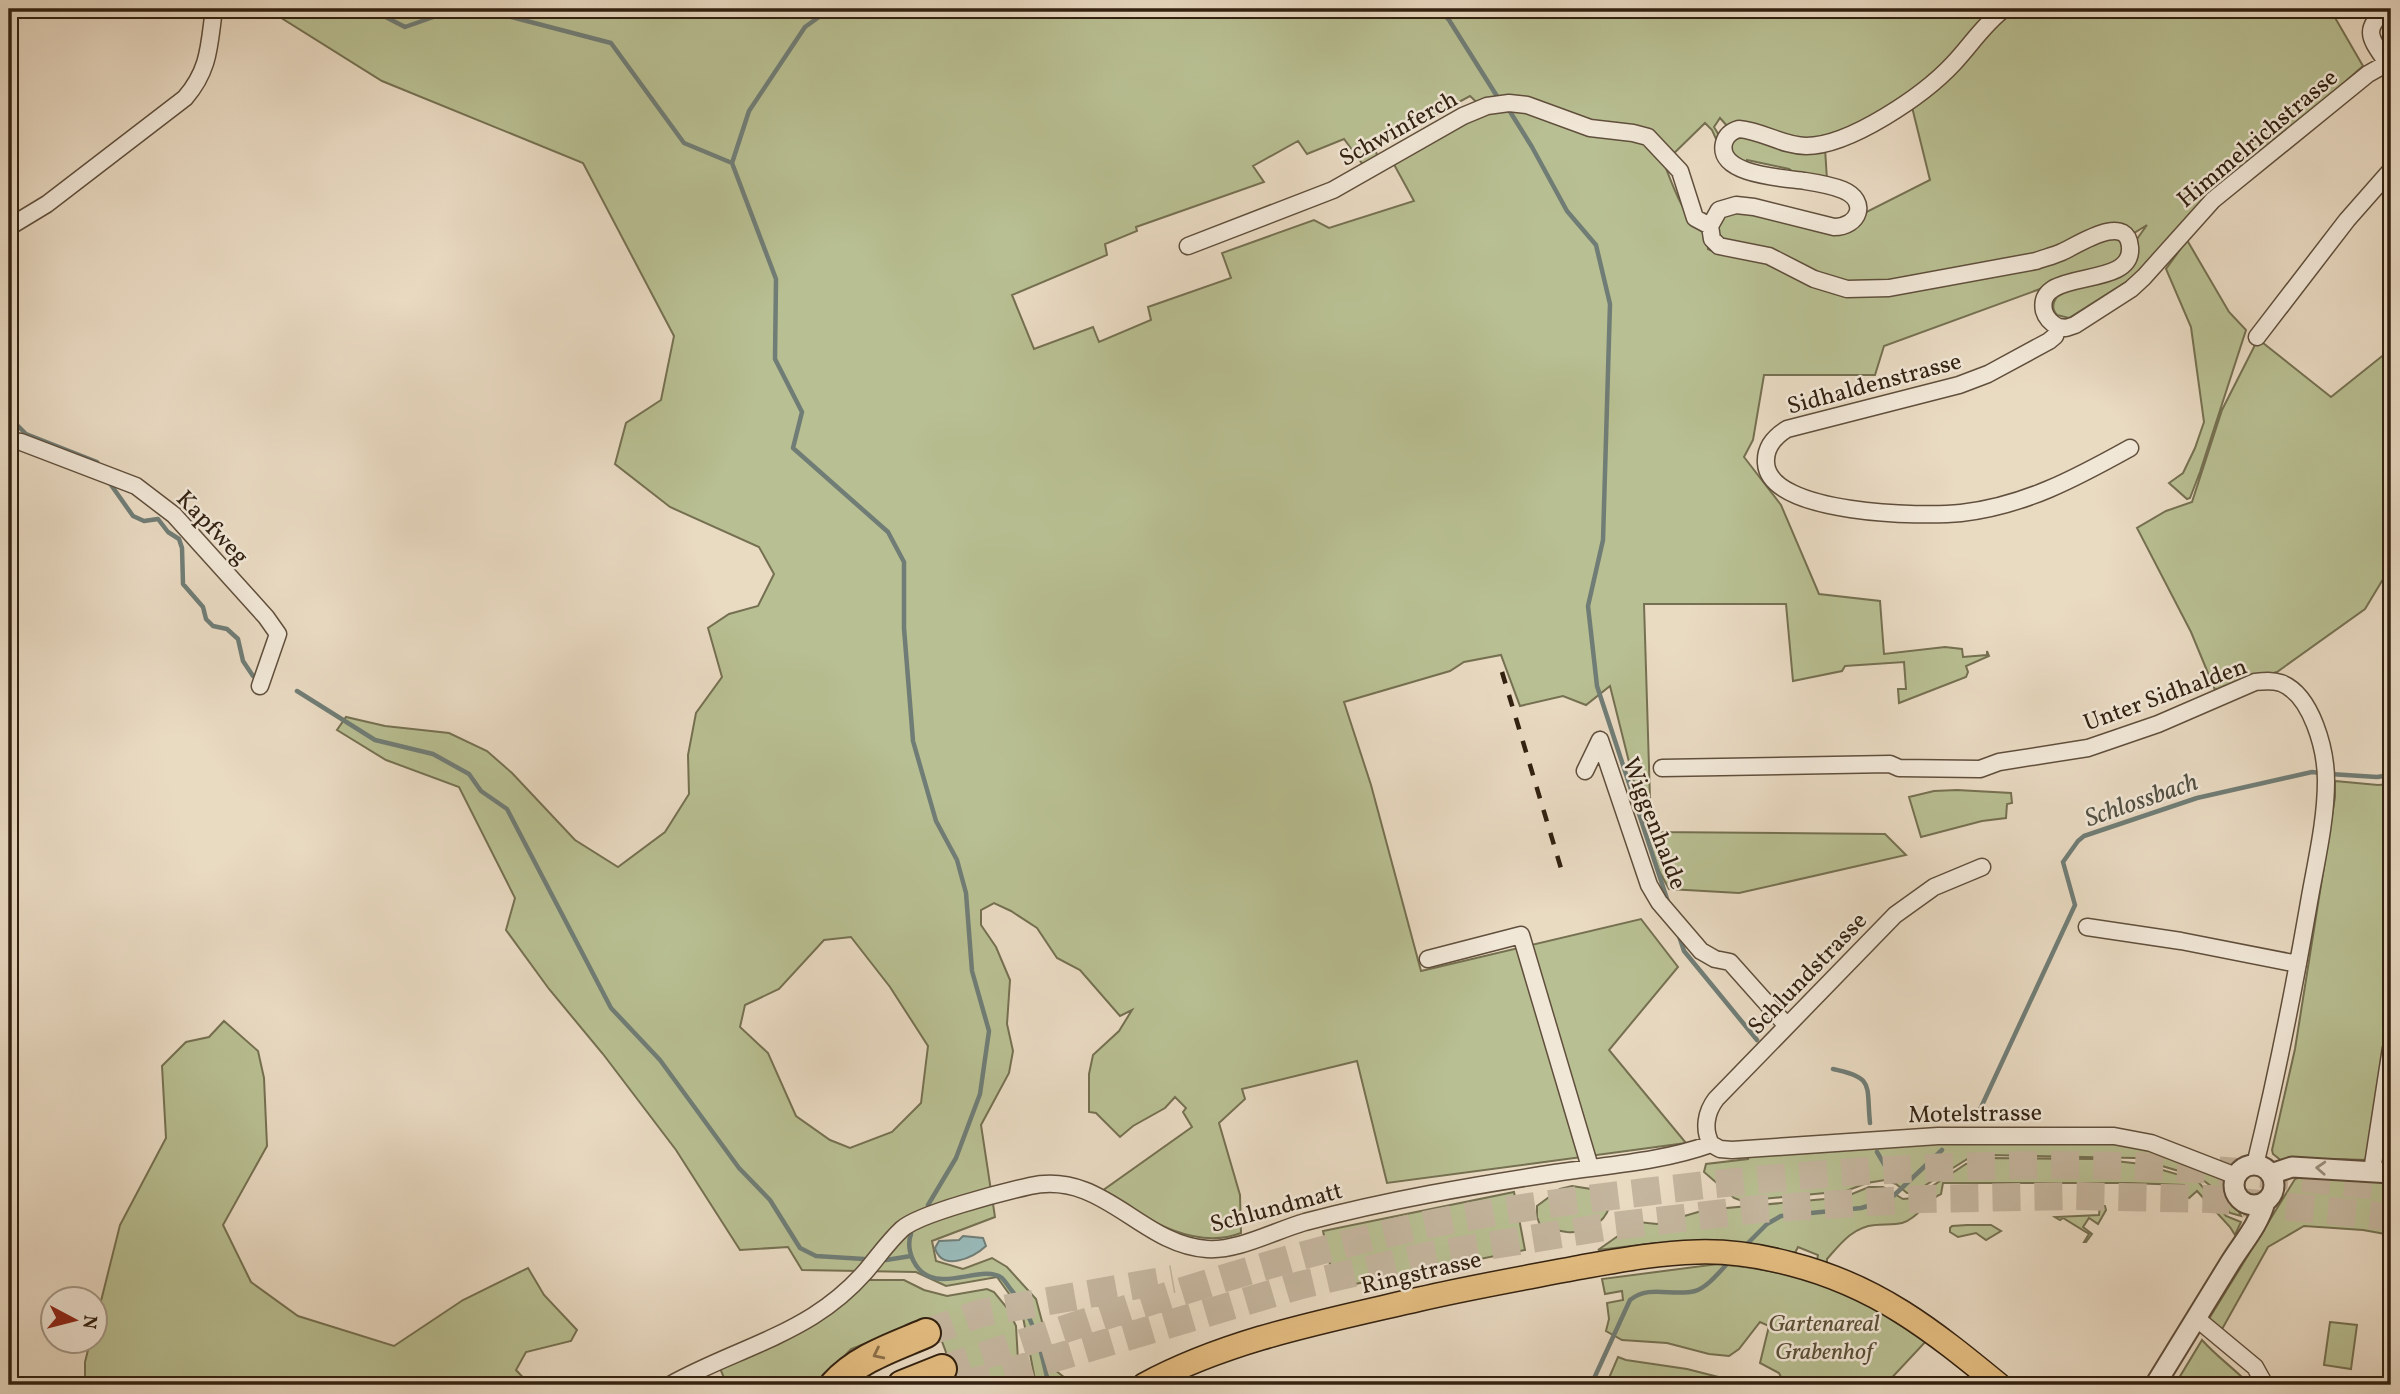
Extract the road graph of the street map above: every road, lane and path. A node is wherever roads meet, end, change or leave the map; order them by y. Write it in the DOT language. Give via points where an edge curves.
graph roads {
  1 [pos="214,9"];
  2 [pos="2004,9"];
  3 [pos="2387,9"];
  4 [pos="2389,62"];
  5 [pos="2391,170"];
  6 [pos="1710,226"];
  7 [pos="9,227"];
  8 [pos="1188,246"];
  9 [pos="2057,327"];
  10 [pos="2257,337"];
  11 [pos="9,441"];
  12 [pos="2130,448"];
  13 [pos="260,686"];
  14 [pos="1662,768"];
  15 [pos="1585,771"];
  16 [pos="1982,867"];
  17 [pos="2087,927"];
  18 [pos="1428,959"];
  19 [pos="2298,964"];
  20 [pos="1787,1026"];
  21 [pos="2391,1048"];
  22 [pos="1711,1144"];
  23 [pos="1590,1167"];
  24 [pos="2263,1169"];
  25 [pos="2382,1172"];
  26 [pos="2236,1176"];
  27 [pos="2256,1203"];
  28 [pos="2196,1318"];
  29 [pos="926,1333"];
  30 [pos="942,1369"];
  31 [pos="670,1385"];
  32 [pos="835,1385"];
  33 [pos="902,1385"];
  34 [pos="1144,1385"];
  35 [pos="1999,1385"];
  36 [pos="2155,1385"];
  37 [pos="2265,1385"];
  1 -- 7 [label="street" via="208,57 185,98 47,204"];
  2 -- 6 [label="street" via="1936,80 1857,132 1805,146 1739,129 1726,139 1727,158 1748,172 1851,194 1858,210 1852,223 1833,227 1736,205 1719,210"];
  3 -- 4 [label="street" via="2373,23 2371,35"];
  4 -- 9 [label="street, Himmelrichstrasse" via="2368,74 2213,200 2131,289 2075,325"];
  5 -- 10 [label="street"];
  6 -- 8 [label="street, Schwinferch" via="1695,218 1680,170 1648,137 1590,128 1509,103 1463,116 1333,190"];
  6 -- 9 [label="street, Schwinferch" via="1712,239 1719,246 1769,256 1814,279 1857,290 2036,261 2102,232 2123,234 2130,249 2121,267 2048,293 2045,314"];
  9 -- 12 [label="street, Sidhaldenstrasse" via="2049,341 1959,386 1787,429 1775,437 1767,452 1770,477 1791,493 1851,509 1896,515 1949,514 1998,507 2036,495"];
  11 -- 13 [label="street, Kapfweg" via="136,486 174,515 278,634"];
  14 -- 19 [label="street, Unter Sidhalden" via="1890,764 1980,769 2131,734 2236,689 2265,681 2283,684 2301,698 2313,719 2325,773 2320,835"];
  15 -- 20 [label="street, Wiggenhalde" via="1600,740 1649,885 1701,951 1730,962"];
  16 -- 20 [label="street, Schlundstrasse" via="1934,887 1895,915"];
  17 -- 19 [label="street"];
  18 -- 23 [label="street" via="1521,935"];
  19 -- 24 [label="street"];
  20 -- 22 [label="street, Schlundstrasse" via="1711,1105 1706,1125"];
  21 -- 25 [label="street"];
  22 -- 23 [label="street, Schlundmatt" via="1673,1156"];
  22 -- 26 [label="street, Motelstrasse" via="1732,1150 1938,1136 2114,1136 2151,1143"];
  23 -- 31 [label="street, Schlundmatt" via="1399,1198 1217,1249 1176,1241 1082,1189 1057,1183 1032,1186 907,1225 863,1275 820,1311"];
  25 -- 24 [label="street, one-way"];
  24 -- 26 [label="street" via="2248,1166"];
  24 -- 27 [label="street" via="2273,1192"];
  26 -- 27 [label="street" via="2235,1192"];
  27 -- 28 [label="street" via="2261,1217"];
  28 -- 36 [label="street"];
  28 -- 37 [label="street" via="2255,1367"];
  29 -- 32 [label="highway, one-way" via="858,1364"];
  30 -- 33 [label="highway"];
  34 -- 35 [label="main road, Ringstrasse" via="1221,1349 1338,1318 1621,1259 1696,1252 1754,1257 1814,1271 1873,1295 1934,1332"];
}
